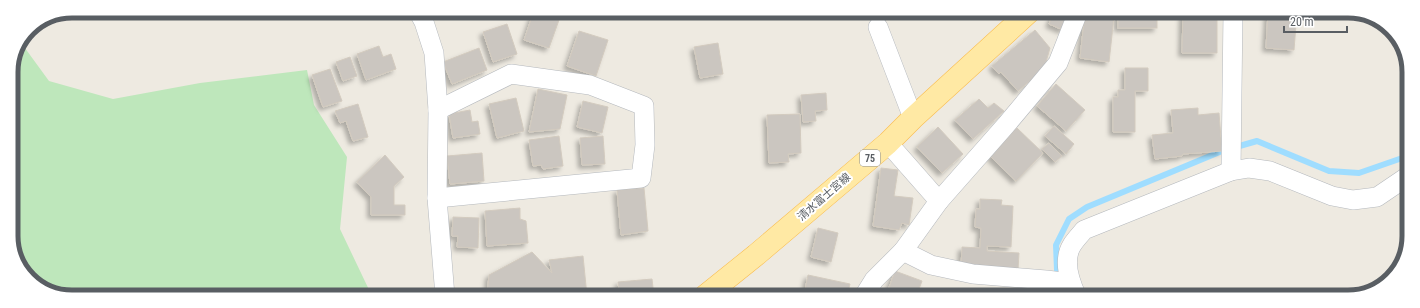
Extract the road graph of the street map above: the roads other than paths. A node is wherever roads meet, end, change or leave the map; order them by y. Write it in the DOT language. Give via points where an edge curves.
graph roads {
  1 [pos="422,18"];
  2 [pos="1022,18"];
  3 [pos="1076,18"];
  4 [pos="1232,18"];
  5 [pos="878,27"];
  6 [pos="438,110"];
  7 [pos="913,118"];
  8 [pos="888,143"];
  9 [pos="1231,171"];
  10 [pos="1402,180"];
  11 [pos="437,198"];
  12 [pos="939,201"];
  13 [pos="903,251"];
  14 [pos="1072,288"];
  15 [pos="445,290"];
  16 [pos="712,290"];
  17 [pos="868,290"];
  1 -- 6 [label="street" via="434,53"];
  2 -- 7 [label="main road, 清水富士宮線 / 75"];
  3 -- 12 [label="street" via="1058,63"];
  4 -- 9 [label="street"];
  5 -- 7 [label="street"];
  6 -- 11 [label="street"];
  6 -- 11 [label="street" via="511,74 590,85 644,106 645,145 641,178"];
  7 -- 8 [label="main road, 清水富士宮線 / 75"];
  8 -- 12 [label="street"];
  8 -- 16 [label="main road, 清水富士宮線 / 75"];
  9 -- 10 [label="street" via="1249,168 1270,171 1332,196 1353,200 1377,197"];
  9 -- 14 [label="street" via="1084,230 1071,246 1067,263"];
  11 -- 15 [label="street"];
  12 -- 13 [label="street"];
  13 -- 14 [label="street" via="931,265 973,274 1046,280"];
  13 -- 17 [label="street" via="874,280"];
}
